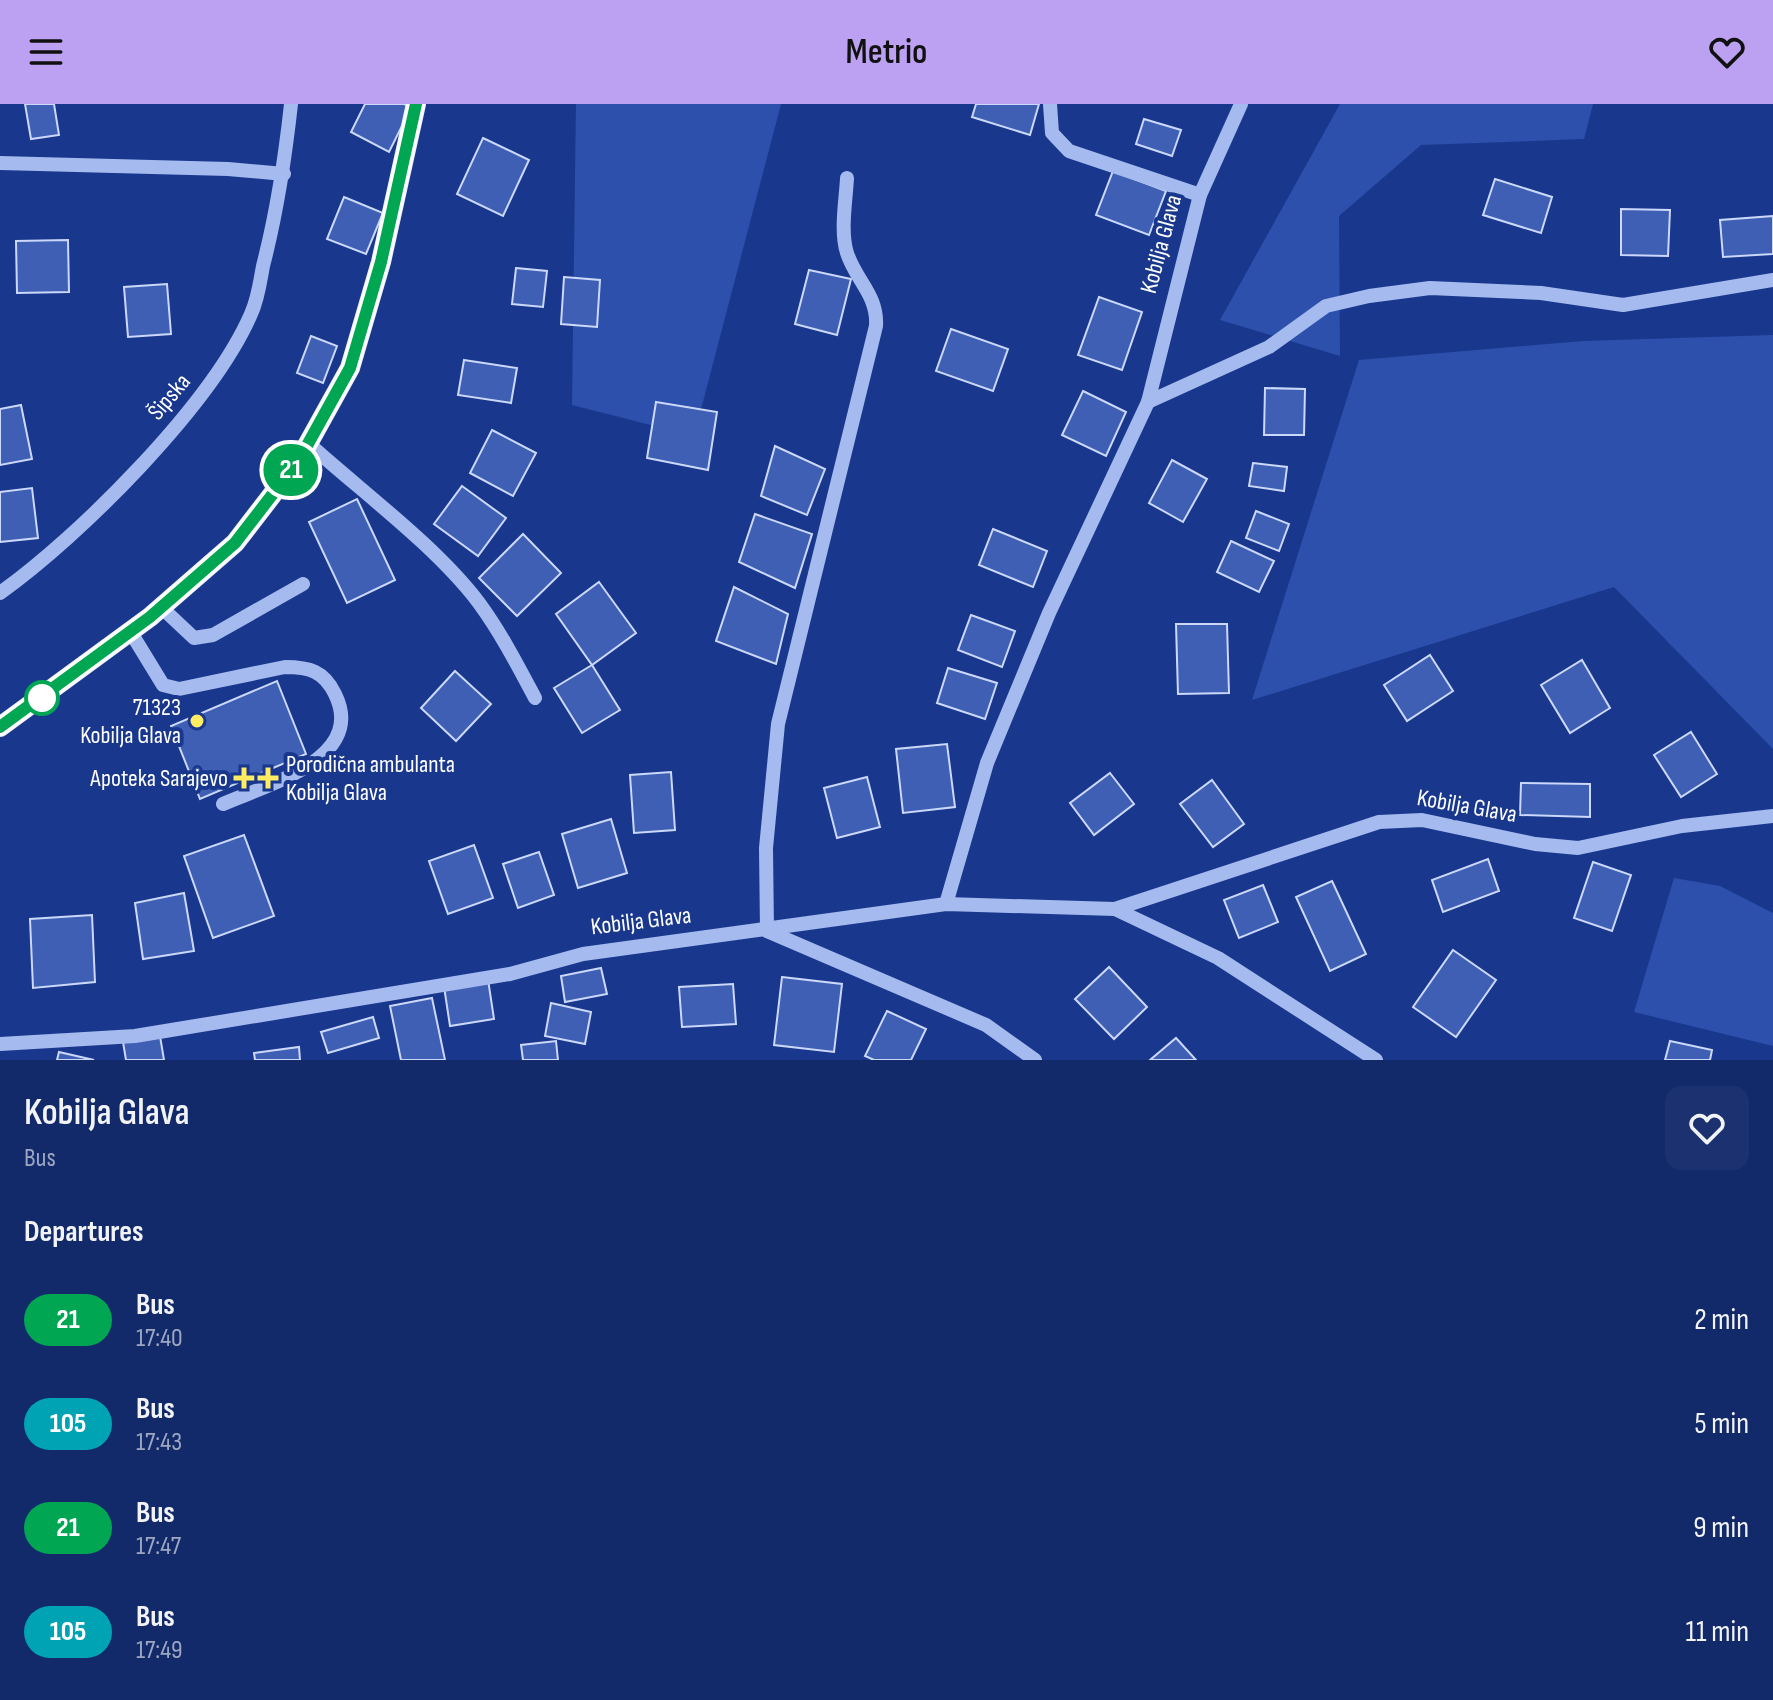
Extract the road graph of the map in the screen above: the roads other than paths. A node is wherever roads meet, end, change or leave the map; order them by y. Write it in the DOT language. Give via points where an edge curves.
graph roads {
  1 [pos="291,104"];
  2 [pos="416,104"];
  3 [pos="1050,104"];
  4 [pos="1241,104"];
  5 [pos="0,163"];
  6 [pos="284,174"];
  7 [pos="847,178"];
  8 [pos="1200,195"];
  9 [pos="1773,280"];
  10 [pos="1148,402"];
  11 [pos="308,443"];
  12 [pos="303,584"];
  13 [pos="0,593"];
  14 [pos="161,607"];
  15 [pos="130,631"];
  16 [pos="535,698"];
  17 [pos="0,727"];
  18 [pos="223,804"];
  19 [pos="1773,816"];
  20 [pos="946,904"];
  21 [pos="1115,909"];
  22 [pos="767,931"];
  23 [pos="0,1044"];
  24 [pos="1035,1060"];
  25 [pos="1376,1060"];
  1 -- 6 [label="street, Šipska"];
  2 -- 11 [label="main road" via="381,262 350,368"];
  3 -- 8 [label="street" via="1052,133 1069,151"];
  4 -- 8 [label="street, Kobilja Glava"];
  5 -- 6 [label="street"];
  6 -- 13 [label="street, Šipska" via="253,311 227,362 104,502"];
  7 -- 22 [label="street" via="845,249 874,300 876,326 778,724 766,848"];
  8 -- 10 [label="street, Kobilja Glava"];
  9 -- 10 [label="street" via="1623,305 1541,293 1430,288 1369,296 1326,306 1269,347"];
  10 -- 20 [label="street, Kobilja Glava" via="1049,613 987,763"];
  11 -- 14 [label="main road" via="235,543"];
  11 -- 16 [label="street" via="478,602"];
  12 -- 14 [label="street" via="213,635 194,638"];
  14 -- 15 [label="main road"];
  15 -- 17 [label="main road"];
  15 -- 18 [label="street" via="163,685 193,689 302,667 321,673 333,690 342,724 318,763"];
  19 -- 21 [label="street, Kobilja Glava" via="1682,826 1578,848 1422,820 1379,822"];
  20 -- 21 [label="street, Kobilja Glava"];
  20 -- 22 [label="street, Kobilja Glava"];
  21 -- 25 [label="street, Kobilja Glava" via="1218,958"];
  22 -- 23 [label="street, Kobilja Glava" via="583,954 510,974 135,1036"];
  22 -- 24 [label="street" via="986,1025"];
}
